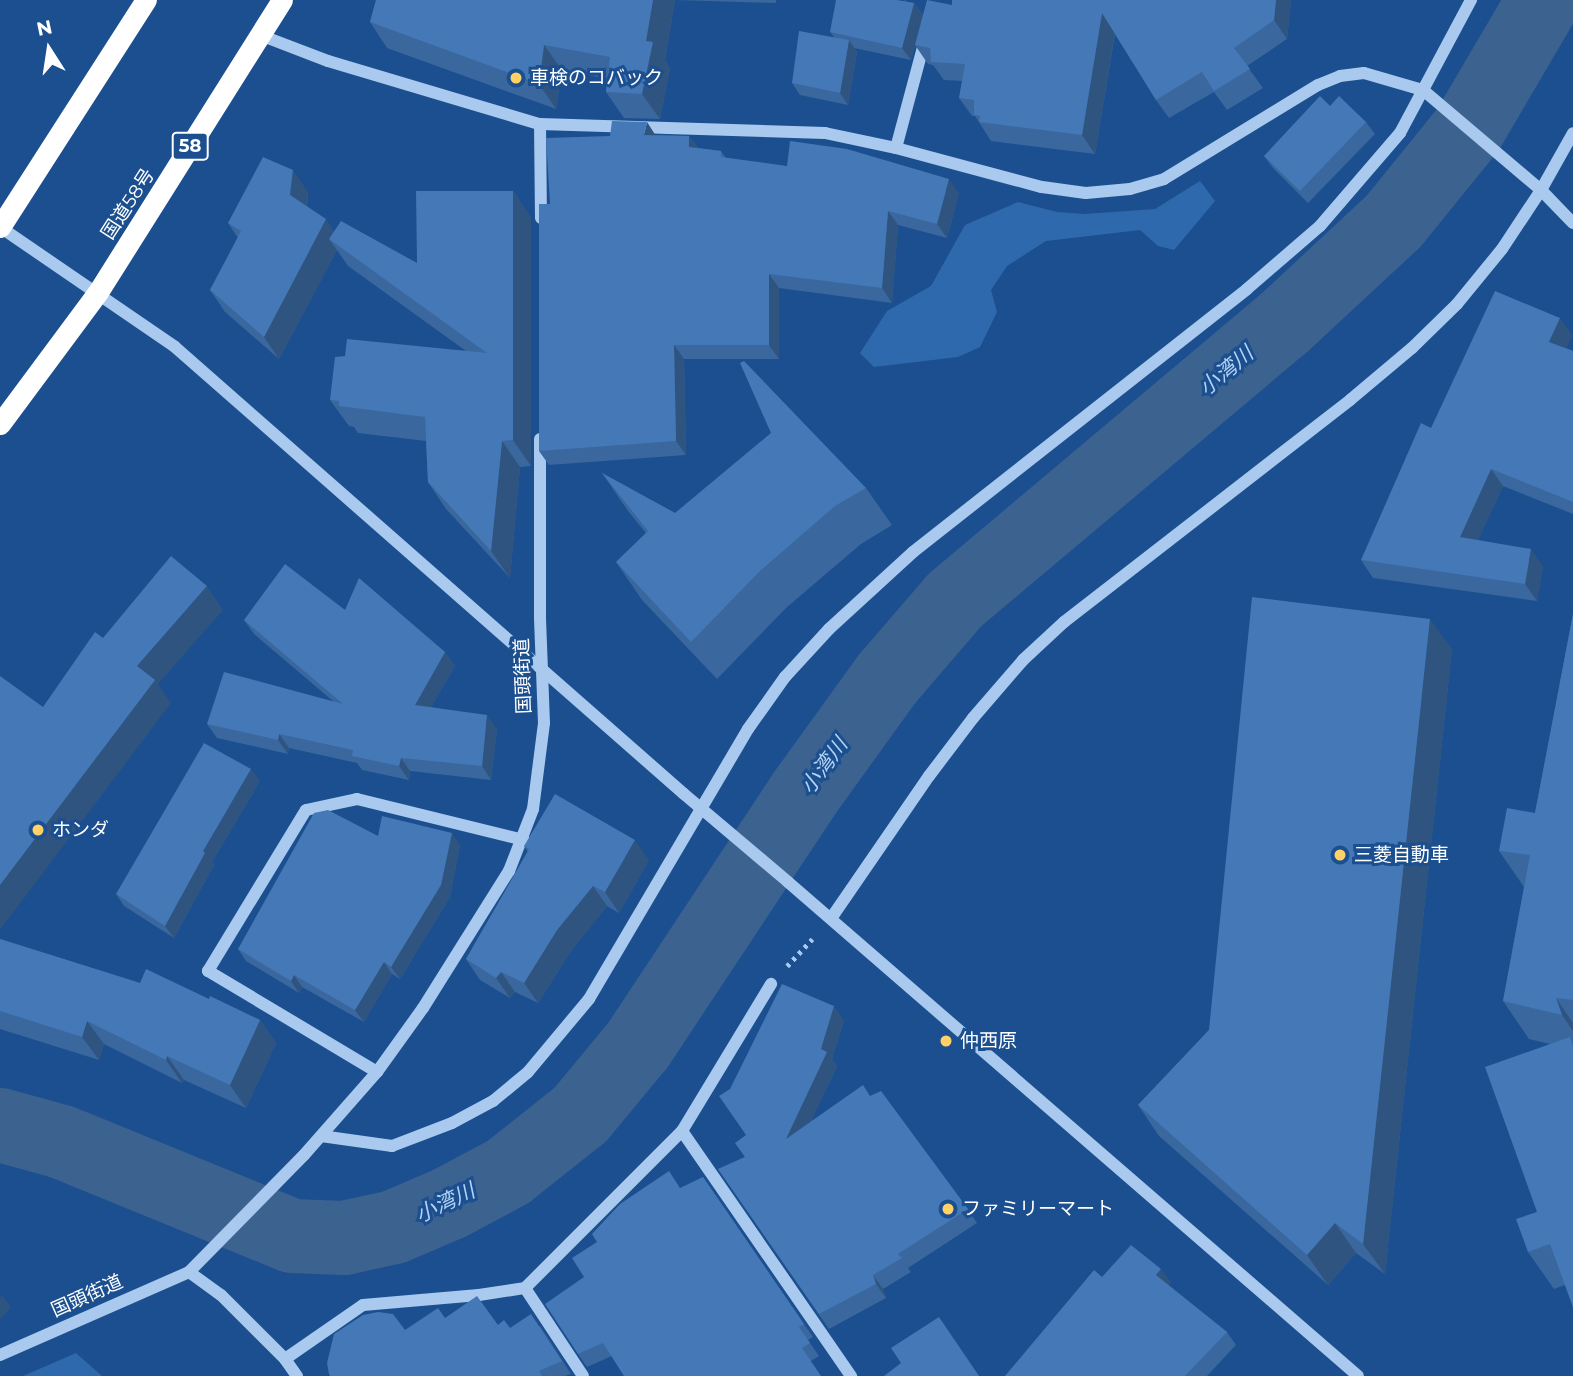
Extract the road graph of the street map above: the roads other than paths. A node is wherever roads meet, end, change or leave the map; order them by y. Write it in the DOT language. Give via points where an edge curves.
graph roads {
  1 [pos="146,0"];
  2 [pos="282,0"];
  3 [pos="1471,0"];
  4 [pos="929,27"];
  5 [pos="260,35"];
  6 [pos="1423,90"];
  7 [pos="540,124"];
  8 [pos="1573,133"];
  9 [pos="896,148"];
  10 [pos="1541,190"];
  11 [pos="1573,223"];
  12 [pos="0,227"];
  13 [pos="541,231"];
  14 [pos="98,292"];
  15 [pos="0,424"];
  16 [pos="540,425"];
  17 [pos="543,669"];
  18 [pos="524,840"];
  19 [pos="832,917"];
  20 [pos="771,984"];
  21 [pos="377,1072"];
  22 [pos="682,1131"];
  23 [pos="321,1136"];
  24 [pos="190,1272"];
  25 [pos="525,1288"];
  26 [pos="0,1355"];
  27 [pos="285,1359"];
  28 [pos="297,1376"];
  29 [pos="583,1376"];
  30 [pos="851,1376"];
  31 [pos="1358,1376"];
  1 -- 12 [label="highway"];
  2 -- 5 [label="highway, 国道58号 / 58"];
  3 -- 6 [label="street"];
  4 -- 9 [label="street"];
  5 -- 7 [label="street" via="328,61"];
  5 -- 14 [label="highway, 国道58号 / 58"];
  6 -- 9 [label="street" via="1364,73 1340,76 1164,179 1130,189 1086,193 1042,187"];
  6 -- 10 [label="street"];
  6 -- 23 [label="street" via="1400,134 1320,226 1236,298 913,552 811,648 748,729 589,999 528,1072 493,1101 392,1146"];
  7 -- 9 [label="street" via="825,133"];
  7 -- 13 [label="street"];
  8 -- 10 [label="street"];
  10 -- 11 [label="street"];
  10 -- 19 [label="street" via="1502,249 1457,304 1412,348 1064,622 1023,660 929,776"];
  12 -- 14 [label="street"];
  14 -- 15 [label="highway, 国道58号 / 58"];
  14 -- 17 [label="street" via="191,360"];
  16 -- 17 [label="street, 国頭街道"];
  17 -- 18 [label="street, 国頭街道" via="539,780"];
  17 -- 19 [label="street, bridge"];
  18 -- 21 [label="street, 国頭街道" via="476,927"];
  18 -- 21 [label="street" via="357,799 306,810 208,971"];
  19 -- 31 [label="street"];
  20 -- 22 [label="street"];
  21 -- 23 [label="street, 国頭街道"];
  22 -- 25 [label="street"];
  22 -- 30 [label="street"];
  23 -- 24 [label="street, 国頭街道"];
  24 -- 26 [label="street, 国頭街道"];
  24 -- 27 [label="street" via="221,1295"];
  25 -- 27 [label="street" via="363,1305"];
  25 -- 29 [label="street"];
  27 -- 28 [label="street"];
}
